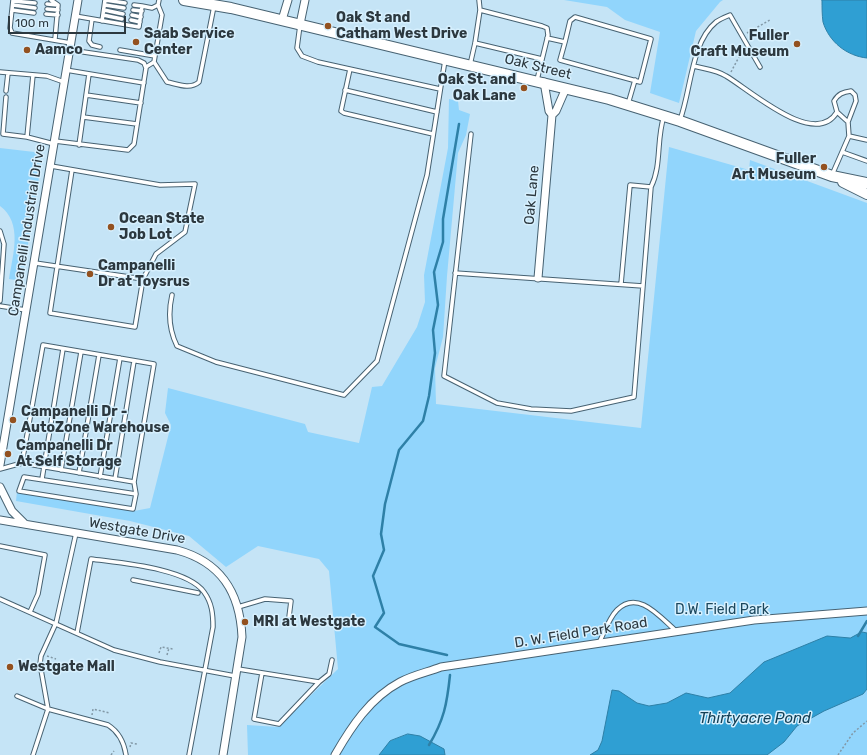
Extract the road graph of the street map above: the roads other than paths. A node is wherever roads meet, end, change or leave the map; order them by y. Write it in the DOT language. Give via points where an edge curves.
graph roads {
  1 [pos="13,0"];
  2 [pos="51,0"];
  3 [pos="78,0"];
  4 [pos="106,0"];
  5 [pos="159,0"];
  6 [pos="184,0"];
  7 [pos="288,0"];
  8 [pos="305,0"];
  9 [pos="479,0"];
  10 [pos="214,2"];
  11 [pos="35,3"];
  12 [pos="125,3"];
  13 [pos="47,4"];
  14 [pos="58,5"];
  15 [pos="105,5"];
  16 [pos="134,5"];
  17 [pos="158,5"];
  18 [pos="13,6"];
  19 [pos="142,6"];
  20 [pos="124,8"];
  21 [pos="47,9"];
  22 [pos="12,10"];
  23 [pos="58,10"];
  24 [pos="104,10"];
  25 [pos="133,10"];
  26 [pos="480,10"];
  27 [pos="142,11"];
  28 [pos="46,14"];
  29 [pos="123,14"];
  30 [pos="58,15"];
  31 [pos="103,15"];
  32 [pos="132,15"];
  33 [pos="75,16"];
  34 [pos="141,17"];
  35 [pos="122,18"];
  36 [pos="92,19"];
  37 [pos="131,20"];
  38 [pos="282,20"];
  39 [pos="102,21"];
  40 [pos="140,22"];
  41 [pos="300,24"];
  42 [pos="547,38"];
  43 [pos="55,39"];
  44 [pos="565,42"];
  45 [pos="475,43"];
  46 [pos="70,46"];
  47 [pos="100,47"];
  48 [pos="120,50"];
  49 [pos="155,56"];
  50 [pos="445,59"];
  51 [pos="542,59"];
  52 [pos="154,62"];
  53 [pos="470,65"];
  54 [pos="694,66"];
  55 [pos="146,67"];
  56 [pos="760,67"];
  57 [pos="350,69"];
  58 [pos="66,70"];
  59 [pos="0,72"];
  60 [pos="8,73"];
  61 [pos="89,74"];
  62 [pos="33,75"];
  63 [pos="635,80"];
  64 [pos="64,82"];
  65 [pos="540,82"];
  66 [pos="144,83"];
  67 [pos="566,88"];
  68 [pos="440,89"];
  69 [pos="345,90"];
  70 [pos="6,91"];
  71 [pos="86,95"];
  72 [pos="6,98"];
  73 [pos="141,103"];
  74 [pos="628,105"];
  75 [pos="437,112"];
  76 [pos="837,112"];
  77 [pos="552,115"];
  78 [pos="664,115"];
  79 [pos="83,117"];
  80 [pos="680,121"];
  81 [pos="848,122"];
  82 [pos="137,124"];
  83 [pos="433,134"];
  84 [pos="471,134"];
  85 [pos="850,136"];
  86 [pos="27,137"];
  87 [pos="867,140"];
  88 [pos="55,143"];
  89 [pos="79,145"];
  90 [pos="842,152"];
  91 [pos="867,161"];
  92 [pos="51,166"];
  93 [pos="72,170"];
  94 [pos="832,176"];
  95 [pos="867,183"];
  96 [pos="651,187"];
  97 [pos="867,194"];
  98 [pos="0,233"];
  99 [pos="35,263"];
  100 [pos="56,266"];
  101 [pos="455,273"];
  102 [pos="538,278"];
  103 [pos="143,279"];
  104 [pos="621,284"];
  105 [pos="643,286"];
  106 [pos="172,295"];
  107 [pos="0,301"];
  108 [pos="0,306"];
  109 [pos="27,310"];
  110 [pos="63,349"];
  111 [pos="81,352"];
  112 [pos="99,355"];
  113 [pos="120,358"];
  114 [pos="134,360"];
  115 [pos="4,423"];
  116 [pos="22,463"];
  117 [pos="0,465"];
  118 [pos="44,467"];
  119 [pos="0,469"];
  120 [pos="61,470"];
  121 [pos="80,473"];
  122 [pos="100,477"];
  123 [pos="42,479"];
  124 [pos="114,479"];
  125 [pos="134,482"];
  126 [pos="0,487"];
  127 [pos="136,494"];
  128 [pos="0,520"];
  129 [pos="26,524"];
  130 [pos="76,533"];
  131 [pos="0,546"];
  132 [pos="133,580"];
  133 [pos="198,593"];
  134 [pos="0,599"];
  135 [pos="238,607"];
  136 [pos="865,611"];
  137 [pos="30,612"];
  138 [pos="289,617"];
  139 [pos="56,623"];
  140 [pos="677,631"];
  141 [pos="78,633"];
  142 [pos="599,643"];
  143 [pos="332,660"];
  144 [pos="206,670"];
  145 [pos="237,672"];
  146 [pos="262,673"];
  147 [pos="318,682"];
  148 [pos="17,696"];
  149 [pos="48,709"];
  150 [pos="33,755"];
  151 [pos="126,755"];
  152 [pos="189,755"];
  153 [pos="223,755"];
  154 [pos="335,755"];
  1 -- 11 [label="lane"];
  1 -- 18 [label="lane"];
  2 -- 14 [label="lane"];
  3 -- 33 [label="street, Campanelli Industrial Drive"];
  4 -- 12 [label="lane"];
  4 -- 15 [label="lane"];
  5 -- 17 [label="lane"];
  6 -- 10 [label="main road, Oak Street"];
  7 -- 38 [label="street"];
  8 -- 41 [label="street"];
  9 -- 26 [label="lane"];
  10 -- 38 [label="main road, Oak Street"];
  10 -- 52 [label="lane" via="199,82 189,86 167,82"];
  13 -- 14 [label="lane"];
  14 -- 23 [label="lane"];
  15 -- 20 [label="lane"];
  15 -- 24 [label="lane"];
  16 -- 19 [label="lane"];
  17 -- 19 [label="lane" via="152,8"];
  17 -- 49 [label="lane" via="162,14"];
  18 -- 22 [label="lane"];
  18 -- 22 [label="lane" via="35,10"];
  19 -- 27 [label="lane"];
  21 -- 23 [label="lane"];
  22 -- 43 [label="lane" via="12,33"];
  23 -- 30 [label="lane"];
  24 -- 29 [label="lane"];
  24 -- 31 [label="lane"];
  25 -- 27 [label="lane"];
  26 -- 42 [label="lane" via="542,26 548,31"];
  26 -- 45 [label="lane"];
  27 -- 34 [label="lane"];
  28 -- 30 [label="lane"];
  30 -- 43 [label="lane"];
  31 -- 35 [label="lane"];
  31 -- 39 [label="lane"];
  32 -- 34 [label="lane"];
  33 -- 36 [label="lane"];
  33 -- 46 [label="street, Campanelli Industrial Drive"];
  34 -- 40 [label="lane"];
  36 -- 39 [label="lane"];
  36 -- 47 [label="lane" via="89,41 92,45"];
  37 -- 40 [label="lane"];
  38 -- 41 [label="main road, Oak Street"];
  39 -- 40 [label="lane" via="139,27"];
  41 -- 50 [label="main road, Oak Street"];
  41 -- 57 [label="lane" via="297,48 302,56"];
  42 -- 44 [label="lane"];
  42 -- 51 [label="lane"];
  43 -- 46 [label="lane"];
  44 -- 63 [label="lane" via="560,60"];
  44 -- 63 [label="lane" via="570,21 575,17 651,39 640,82"];
  45 -- 51 [label="lane"];
  45 -- 53 [label="lane"];
  46 -- 55 [label="lane" via="138,60"];
  46 -- 58 [label="street, Campanelli Industrial Drive"];
  48 -- 49 [label="lane"];
  49 -- 52 [label="lane"];
  50 -- 53 [label="main road, Oak Street"];
  50 -- 68 [label="lane"];
  51 -- 65 [label="lane"];
  52 -- 55 [label="lane"];
  53 -- 65 [label="main road, Oak Street"];
  54 -- 56 [label="lane" via="705,34 716,22 730,15"];
  54 -- 76 [label="lane" via="726,75 777,111 804,122 826,124"];
  54 -- 80 [label="lane"];
  55 -- 66 [label="lane"];
  57 -- 68 [label="lane"];
  57 -- 69 [label="lane"];
  58 -- 61 [label="lane"];
  58 -- 64 [label="street, Campanelli Industrial Drive"];
  59 -- 60 [label="lane"];
  60 -- 62 [label="lane"];
  60 -- 70 [label="lane"];
  61 -- 66 [label="lane"];
  61 -- 71 [label="lane"];
  62 -- 64 [label="lane" via="47,76"];
  62 -- 86 [label="lane"];
  63 -- 74 [label="lane"];
  64 -- 88 [label="street, Campanelli Industrial Drive"];
  65 -- 67 [label="main road, Oak Street"];
  65 -- 77 [label="street, Oak Lane"];
  66 -- 73 [label="lane"];
  67 -- 74 [label="main road, Oak Street"];
  67 -- 77 [label="street, Oak Lane"];
  68 -- 75 [label="lane"];
  69 -- 75 [label="lane"];
  69 -- 83 [label="lane" via="341,108 344,113"];
  71 -- 73 [label="lane"];
  71 -- 79 [label="lane"];
  72 -- 86 [label="lane" via="3,134"];
  73 -- 82 [label="lane"];
  74 -- 78 [label="main road, Oak Street"];
  75 -- 83 [label="lane"];
  76 -- 81 [label="lane"];
  76 -- 81 [label="lane" via="834,101 837,96 851,91 856,102"];
  77 -- 102 [label="street, Oak Lane"];
  78 -- 80 [label="main road, Oak Street"];
  78 -- 96 [label="lane" via="657,176"];
  79 -- 82 [label="lane"];
  79 -- 89 [label="lane"];
  80 -- 94 [label="main road, Oak Street"];
  81 -- 85 [label="lane"];
  82 -- 89 [label="lane" via="134,144 128,150"];
  83 -- 106 [label="lane" via="427,175 377,361 344,394 216,362 176,346 170,332"];
  84 -- 101 [label="lane"];
  85 -- 87 [label="lane"];
  85 -- 90 [label="lane"];
  86 -- 88 [label="lane"];
  88 -- 89 [label="lane"];
  88 -- 92 [label="street, Campanelli Industrial Drive"];
  90 -- 91 [label="lane"];
  90 -- 94 [label="lane"];
  92 -- 93 [label="lane"];
  92 -- 99 [label="street, Campanelli Industrial Drive"];
  93 -- 100 [label="lane"];
  93 -- 103 [label="lane" via="160,185 195,184 185,232 156,254"];
  94 -- 95 [label="main road, Oak Street"];
  94 -- 97 [label="main road, Oak Street"];
  96 -- 104 [label="lane" via="630,185"];
  96 -- 105 [label="lane"];
  98 -- 107 [label="lane" via="4,244"];
  99 -- 100 [label="lane"];
  99 -- 109 [label="street, Campanelli Industrial Drive"];
  100 -- 103 [label="lane"];
  100 -- 103 [label="lane" via="50,313 135,327"];
  101 -- 102 [label="lane"];
  101 -- 105 [label="lane" via="444,376 498,403 531,409 571,411 634,397"];
  102 -- 104 [label="lane"];
  104 -- 105 [label="lane"];
  108 -- 109 [label="lane"];
  109 -- 115 [label="street, Campanelli Industrial Drive"];
  110 -- 111 [label="lane"];
  110 -- 116 [label="lane" via="43,345"];
  110 -- 118 [label="lane"];
  111 -- 112 [label="lane"];
  111 -- 120 [label="lane"];
  112 -- 113 [label="lane"];
  112 -- 121 [label="lane"];
  113 -- 114 [label="lane"];
  113 -- 122 [label="lane"];
  114 -- 124 [label="lane"];
  114 -- 125 [label="lane" via="154,364"];
  115 -- 117 [label="street, Campanelli Industrial Drive"];
  116 -- 118 [label="lane"];
  116 -- 119 [label="lane"];
  118 -- 120 [label="lane"];
  118 -- 123 [label="lane"];
  120 -- 121 [label="lane"];
  121 -- 122 [label="lane"];
  122 -- 124 [label="lane"];
  123 -- 127 [label="lane"];
  123 -- 127 [label="lane" via="24,477 19,491 133,510"];
  124 -- 125 [label="lane"];
  125 -- 127 [label="lane"];
  126 -- 129 [label="street" via="12,511"];
  128 -- 129 [label="street, Westgate Drive"];
  129 -- 130 [label="street, Westgate Drive"];
  130 -- 135 [label="street, Westgate Drive" via="177,550 201,559 228,584"];
  130 -- 139 [label="lane"];
  131 -- 137 [label="lane" via="45,555 38,594"];
  132 -- 133 [label="lane"];
  134 -- 137 [label="lane"];
  135 -- 138 [label="lane" via="265,598 291,601"];
  135 -- 145 [label="street, Westgate Drive" via="242,636"];
  136 -- 140 [label="street, D. W. Field Park Road" via="789,616"];
  137 -- 139 [label="lane"];
  139 -- 141 [label="lane"];
  139 -- 149 [label="lane" via="40,664"];
  140 -- 142 [label="street, D. W. Field Park Road"];
  140 -- 142 [label="lane" via="647,606 637,602 626,603 616,611"];
  141 -- 144 [label="lane" via="114,650"];
  141 -- 144 [label="lane" via="92,559 167,571 190,580 204,591 210,602 213,627"];
  142 -- 154 [label="street, D. W. Field Park Road" via="441,667 400,682 372,702 347,734"];
  143 -- 147 [label="lane" via="329,674"];
  144 -- 145 [label="lane"];
  144 -- 152 [label="lane"];
  145 -- 146 [label="lane"];
  145 -- 153 [label="street, Westgate Drive"];
  146 -- 147 [label="lane"];
  146 -- 147 [label="lane" via="254,720 280,724"];
  148 -- 149 [label="lane"];
  149 -- 150 [label="lane"];
  149 -- 151 [label="lane" via="108,725 121,738"];
}
